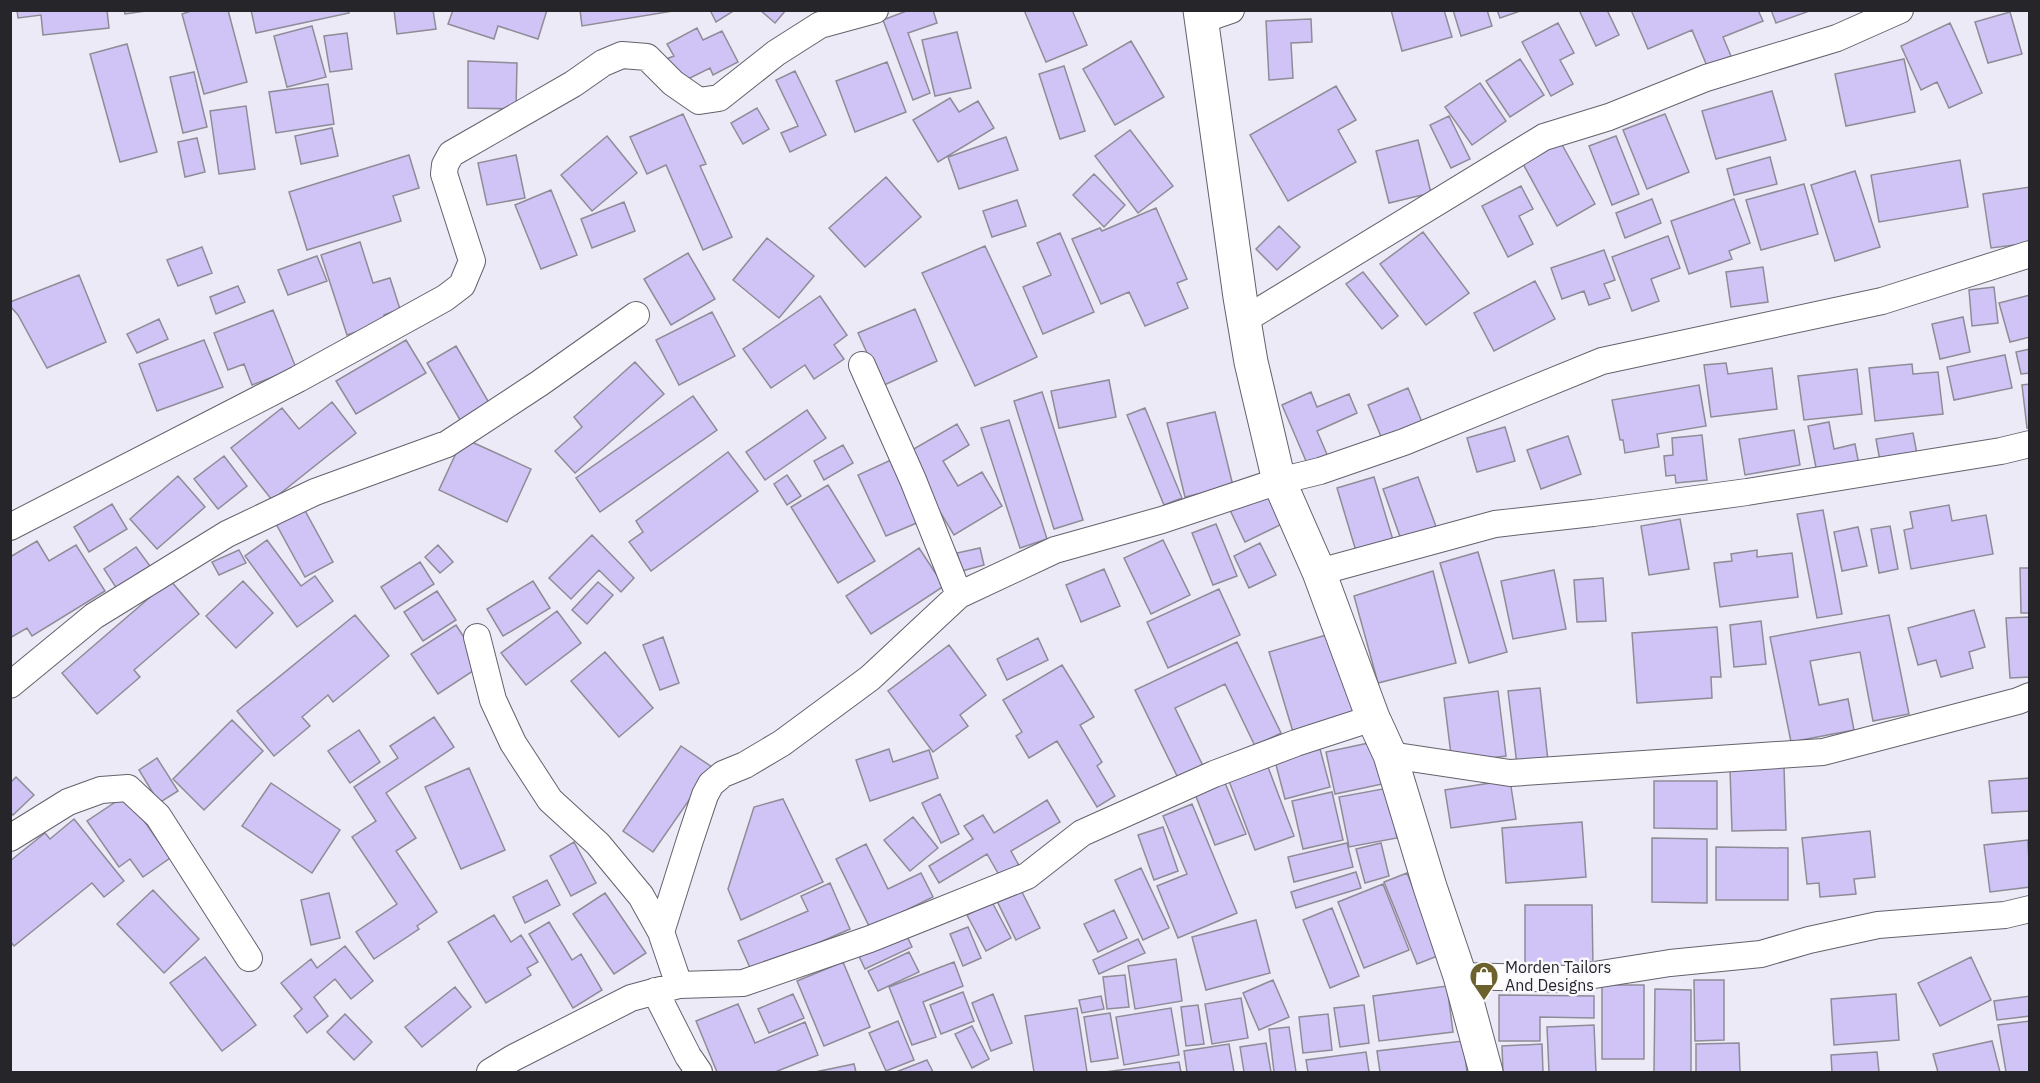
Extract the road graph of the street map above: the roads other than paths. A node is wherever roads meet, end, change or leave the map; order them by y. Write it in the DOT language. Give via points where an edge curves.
graph roads {
  1 [pos="875,10"];
  2 [pos="1900,10"];
  3 [pos="1211,14"];
  4 [pos="2030,254"];
  5 [pos="636,315"];
  6 [pos="1244,320"];
  7 [pos="862,365"];
  8 [pos="2030,444"];
  9 [pos="1279,481"];
  10 [pos="10,527"];
  11 [pos="1318,572"];
  12 [pos="959,595"];
  13 [pos="477,637"];
  14 [pos="10,685"];
  15 [pos="2030,696"];
  16 [pos="1373,718"];
  17 [pos="1390,755"];
  18 [pos="10,838"];
  19 [pos="2030,909"];
  20 [pos="661,932"];
  21 [pos="249,958"];
  22 [pos="1460,976"];
  23 [pos="667,988"];
  24 [pos="490,1072"];
  25 [pos="699,1072"];
  26 [pos="1486,1072"];
  1 -- 10 [label="street" via="820,25 776,53 719,98 699,101 673,83 647,57 622,55 603,63 451,154 444,174 472,261 462,285 454,292 298,379"];
  2 -- 6 [label="street" via="1837,38 1706,78 1609,117 1544,137"];
  3 -- 6 [label="street"];
  4 -- 9 [label="street" via="1882,302 1602,361 1404,442"];
  5 -- 14 [label="street" via="447,444 315,492 217,540 94,615"];
  6 -- 9 [label="street"];
  7 -- 12 [label="street"];
  8 -- 11 [label="street" via="1747,492 1495,524"];
  9 -- 11 [label="street"];
  9 -- 12 [label="street" via="1055,550"];
  11 -- 16 [label="street"];
  12 -- 20 [label="street" via="870,678 782,743 711,784"];
  13 -- 20 [label="street" via="492,700 513,742 550,800 598,844 642,896"];
  15 -- 17 [label="street" via="1823,752 1510,773"];
  16 -- 17 [label="street"];
  16 -- 23 [label="street" via="1171,793 1082,833 1027,876 870,939 743,983"];
  17 -- 22 [label="street"];
  18 -- 21 [label="street" via="68,802 101,790 128,788 158,816"];
  19 -- 22 [label="street" via="2005,915 1878,925 1761,954 1569,979"];
  20 -- 23 [label="street"];
  22 -- 26 [label="street"];
  23 -- 24 [label="street" via="631,998"];
  23 -- 25 [label="street" via="688,1056"];
}
